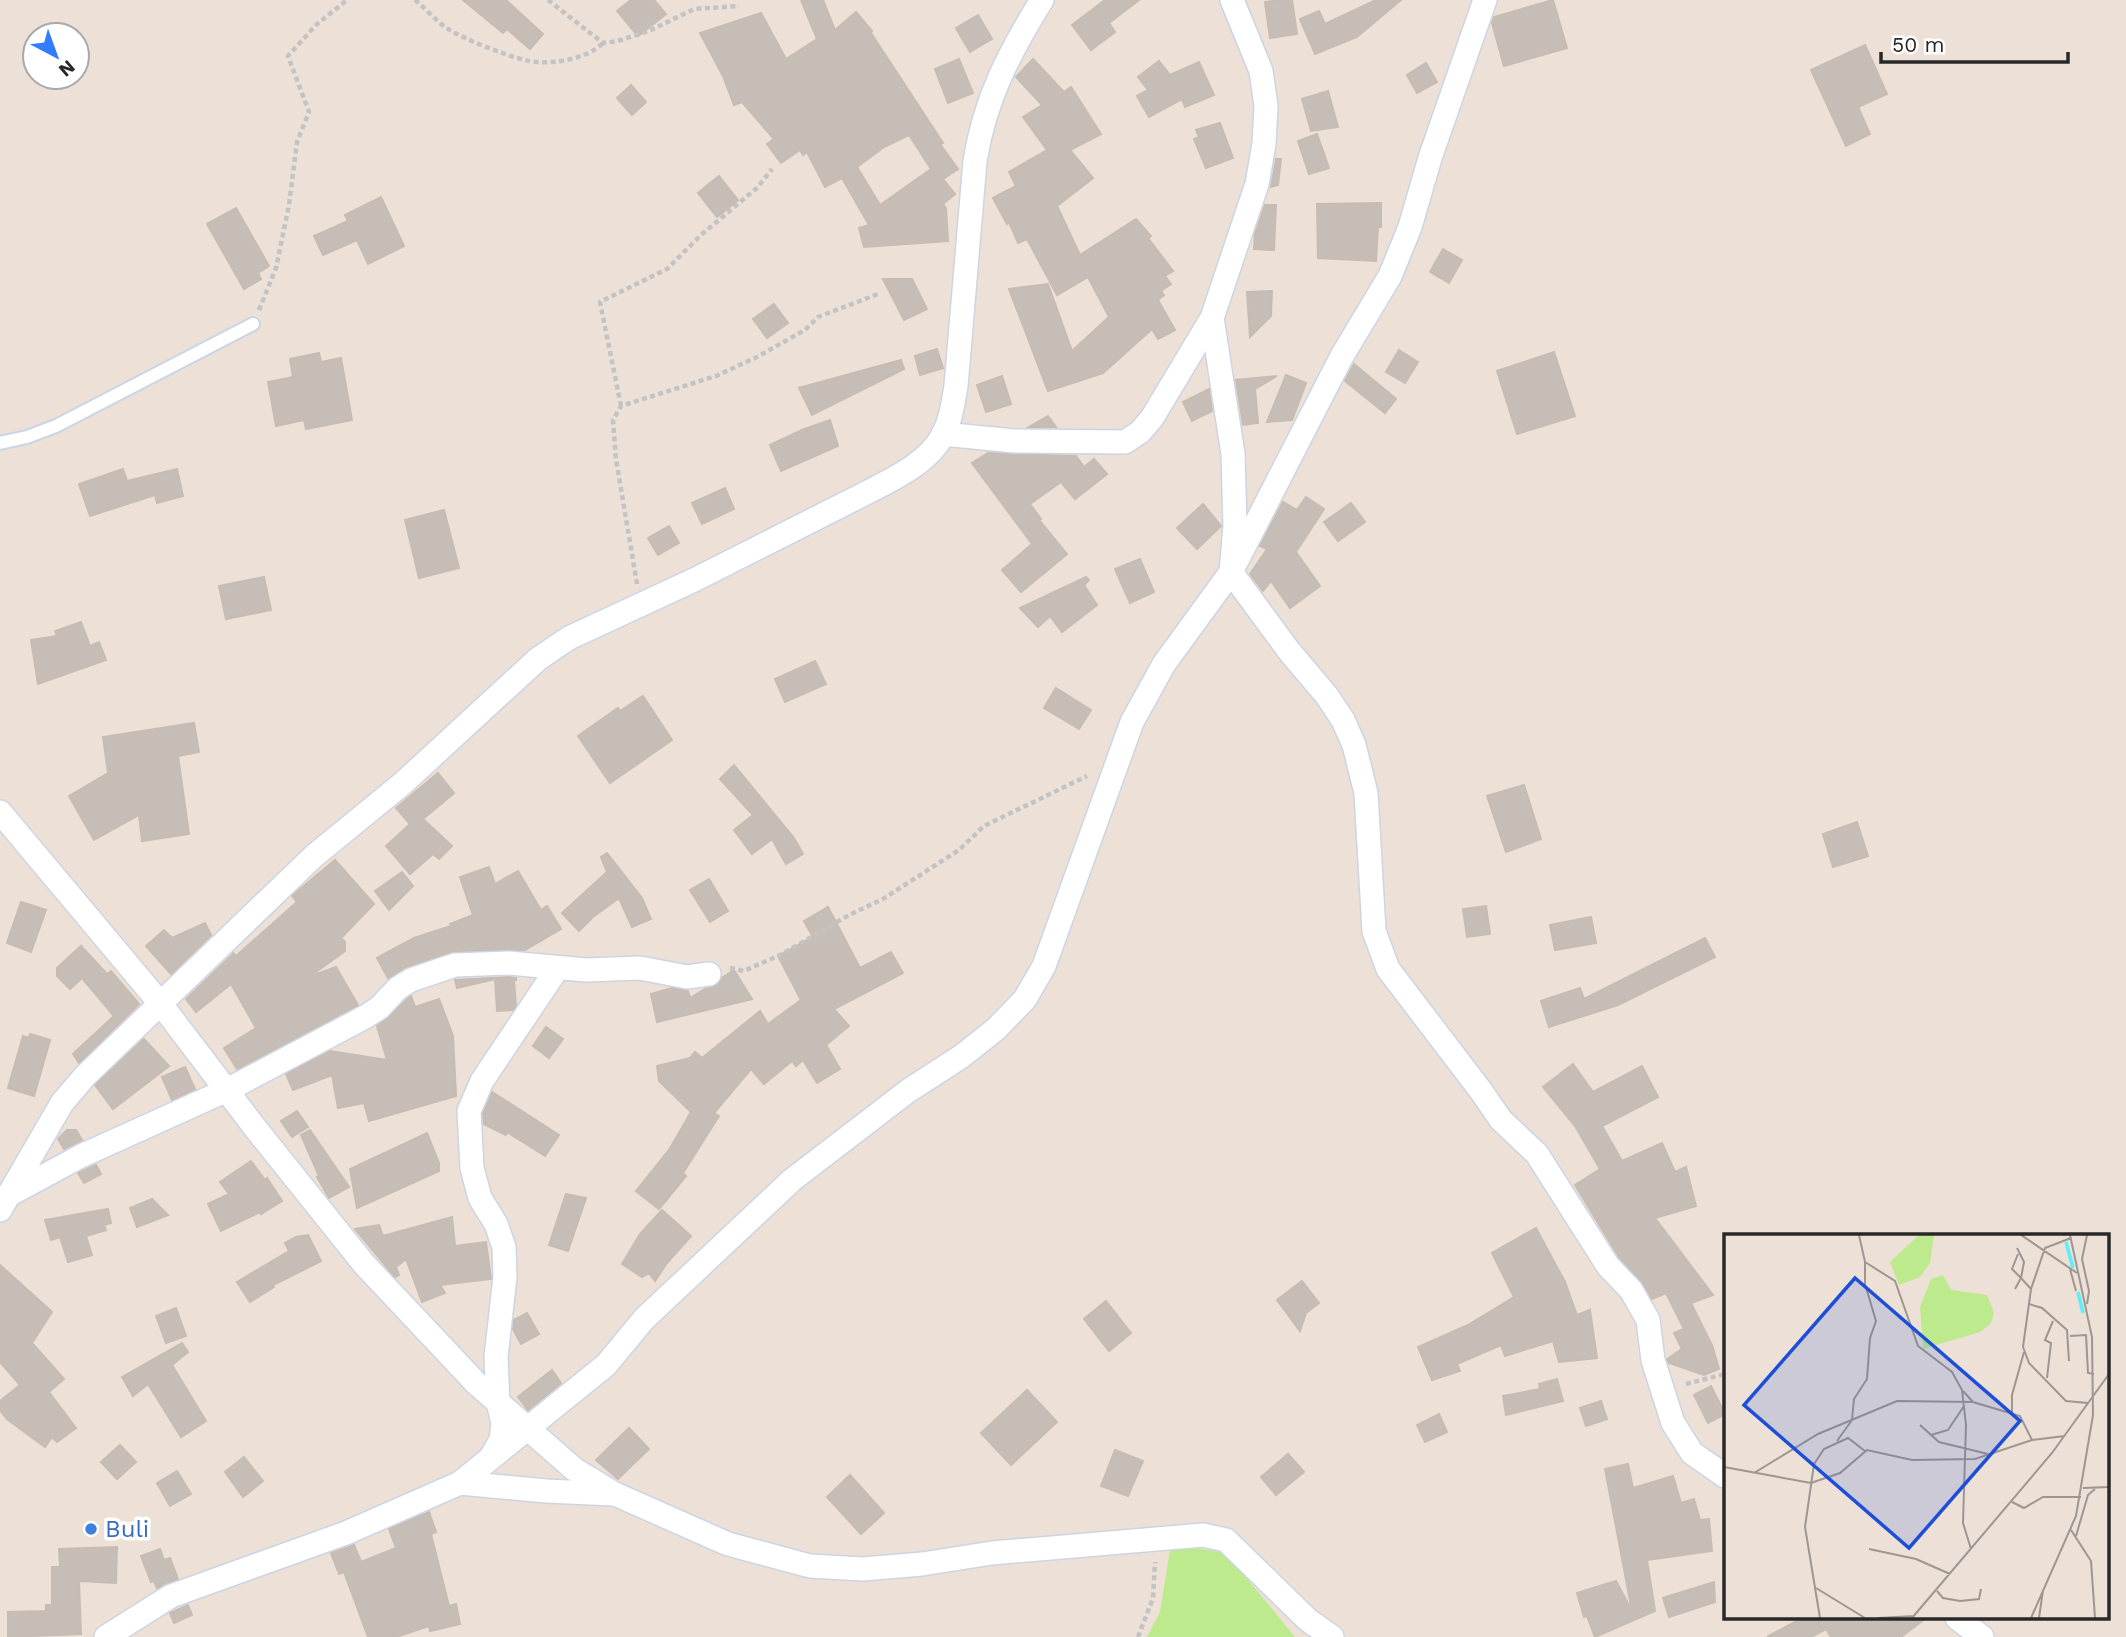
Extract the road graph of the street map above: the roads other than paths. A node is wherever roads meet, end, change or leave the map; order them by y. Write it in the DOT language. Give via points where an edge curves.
graph roads {
  1 [pos="1042,0"];
  2 [pos="1232,0"];
  3 [pos="1485,0"];
  4 [pos="1212,318"];
  5 [pos="253,324"];
  6 [pos="943,434"];
  7 [pos="0,443"];
  8 [pos="1231,572"];
  9 [pos="0,812"];
  10 [pos="557,969"];
  11 [pos="709,974"];
  12 [pos="160,1003"];
  13 [pos="227,1090"];
  14 [pos="4,1203"];
  15 [pos="498,1402"];
  16 [pos="529,1429"];
  17 [pos="487,1462"];
  18 [pos="1724,1475"];
  19 [pos="460,1483"];
  20 [pos="615,1494"];
  21 [pos="1960,1620"];
  22 [pos="106,1637"];
  23 [pos="1332,1637"];
  24 [pos="1982,1637"];
  1 -- 6 [label="street" via="1005,63 980,132 956,386"];
  2 -- 4 [label="street" via="1261,71 1266,106 1264,144 1257,184"];
  3 -- 8 [label="street" via="1390,276 1342,356"];
  4 -- 6 [label="street" via="1152,418 1125,442 1014,441"];
  4 -- 8 [label="street" via="1233,454"];
  5 -- 7 [label="lane" via="56,426"];
  6 -- 12 [label="street" via="934,448 896,477 569,638 538,659 402,784 314,856"];
  8 -- 16 [label="street" via="1158,674 1132,722 1044,966 1025,999 962,1056 908,1091 792,1180 645,1319 606,1365"];
  8 -- 18 [label="street" via="1338,712 1354,745 1366,793 1374,931 1388,970 1501,1120 1537,1154 1608,1266 1631,1290 1648,1320 1653,1360 1673,1423 1692,1453"];
  9 -- 12 [label="street"];
  10 -- 11 [label="street" via="640,968 687,977"];
  10 -- 13 [label="street" via="509,963 454,965 411,980 365,1017"];
  10 -- 15 [label="street" via="482,1082 469,1111 472,1168 480,1198 504,1247 496,1357"];
  12 -- 13 [label="street"];
  12 -- 14 [label="street" via="62,1103"];
  13 -- 14 [label="street" via="81,1156"];
  13 -- 15 [label="street" via="364,1264"];
  15 -- 16 [label="street"];
  15 -- 17 [label="street" via="501,1440"];
  16 -- 17 [label="street"];
  16 -- 20 [label="street" via="574,1469"];
  17 -- 19 [label="street"];
  19 -- 20 [label="street"];
  19 -- 22 [label="street" via="346,1533 171,1596"];
  20 -- 23 [label="street" via="728,1544 810,1566 863,1569 1203,1535 1226,1540 1308,1620"];
  21 -- 24 [label="street"];
}
